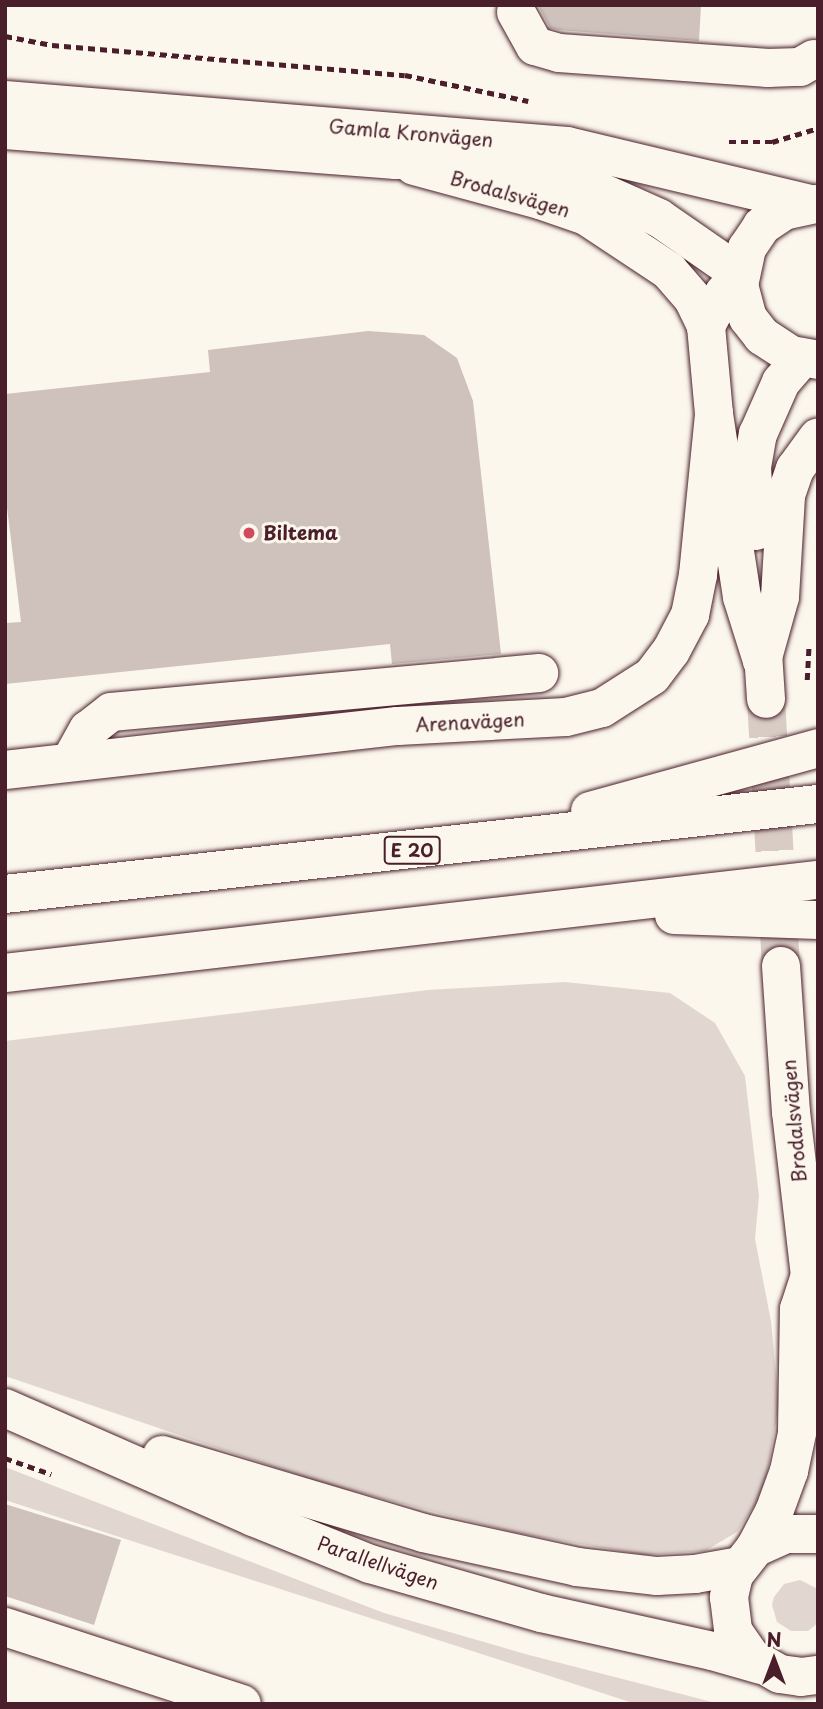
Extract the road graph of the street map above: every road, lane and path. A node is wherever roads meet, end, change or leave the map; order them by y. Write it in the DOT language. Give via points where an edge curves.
graph roads {
  1 [pos="516,12"];
  2 [pos="5,36"];
  3 [pos="814,59"];
  4 [pos="5,100"];
  5 [pos="540,104"];
  6 [pos="818,128"];
  7 [pos="5,130"];
  8 [pos="721,141"];
  9 [pos="396,160"];
  10 [pos="814,204"];
  11 [pos="740,274"];
  12 [pos="706,326"];
  13 [pos="810,359"];
  14 [pos="714,414"];
  15 [pos="818,437"];
  16 [pos="810,633"];
  17 [pos="762,661"];
  18 [pos="539,673"];
  19 [pos="806,688"];
  20 [pos="766,699"];
  21 [pos="818,748"];
  22 [pos="69,762"];
  23 [pos="5,770"];
  24 [pos="818,804"];
  25 [pos="469,844"];
  26 [pos="818,880"];
  27 [pos="5,894"];
  28 [pos="543,910"];
  29 [pos="818,920"];
  30 [pos="781,966"];
  31 [pos="5,973"];
  32 [pos="814,1284"];
  33 [pos="9,1409"];
  34 [pos="818,1534"];
  35 [pos="748,1557"];
  36 [pos="5,1627"];
  37 [pos="761,1665"];
  38 [pos="818,1675"];
  39 [pos="242,1704"];
  1 -- 3 [label="main road" via="535,46 559,53 768,68 800,67"];
  2 -- 5 [label="path" via="52,45 405,75"];
  4 -- 10 [label="main road, Gamla Kronvägen" via="566,146"];
  6 -- 8 [label="path" via="772,142"];
  7 -- 9 [label="main road, Gamla Kronvägen"];
  9 -- 11 [label="main road, Gamla Kronvägen" via="460,153 505,159 563,175 659,218"];
  9 -- 12 [label="main road, Brodalsvägen" via="586,216 669,271 693,299"];
  10 -- 11 [label="main road" via="784,211 762,226 747,248"];
  11 -- 12 [label="main road"];
  11 -- 13 [label="main road" via="744,308 754,328 780,351"];
  12 -- 14 [label="main road, Brodalsvägen"];
  13 -- 17 [label="main road, Brodalsvägen" via="781,382 765,412 752,467 762,586"];
  14 -- 17 [label="main road, Brodalsvägen" via="742,597"];
  14 -- 22 [label="main road, Arenavägen" via="690,615 652,676 602,708 566,717 398,726"];
  15 -- 17 [label="main road" via="795,468 786,495 780,597"];
  16 -- 19 [label="path"];
  17 -- 20 [label="main road, Brodalsvägen"];
  18 -- 22 [label="main road" via="111,712 89,730"];
  21 -- 25 [label="main road"];
  22 -- 23 [label="main road, Arenavägen"];
  24 -- 25 [label="main road, E 20"];
  25 -- 27 [label="main road, E 20"];
  26 -- 28 [label="main road"];
  28 -- 29 [label="main road"];
  28 -- 31 [label="main road"];
  30 -- 32 [label="main road, Brodalsvägen" via="791,1112"];
  32 -- 35 [label="main road, Brodalsvägen" via="799,1309 797,1432 781,1492"];
  33 -- 35 [label="main road, Parallellvägen" via="423,1533 577,1567 657,1576 695,1574"];
  33 -- 37 [label="main road, Parallellvägen" via="370,1564 541,1613"];
  34 -- 35 [label="main road, Parallellvägen" via="786,1534"];
  35 -- 37 [label="main road, Brodalsvägen" via="729,1597 730,1620 738,1641"];
  36 -- 39 [label="main road"];
  37 -- 38 [label="main road, Parallellvägen" via="790,1676"];
}
